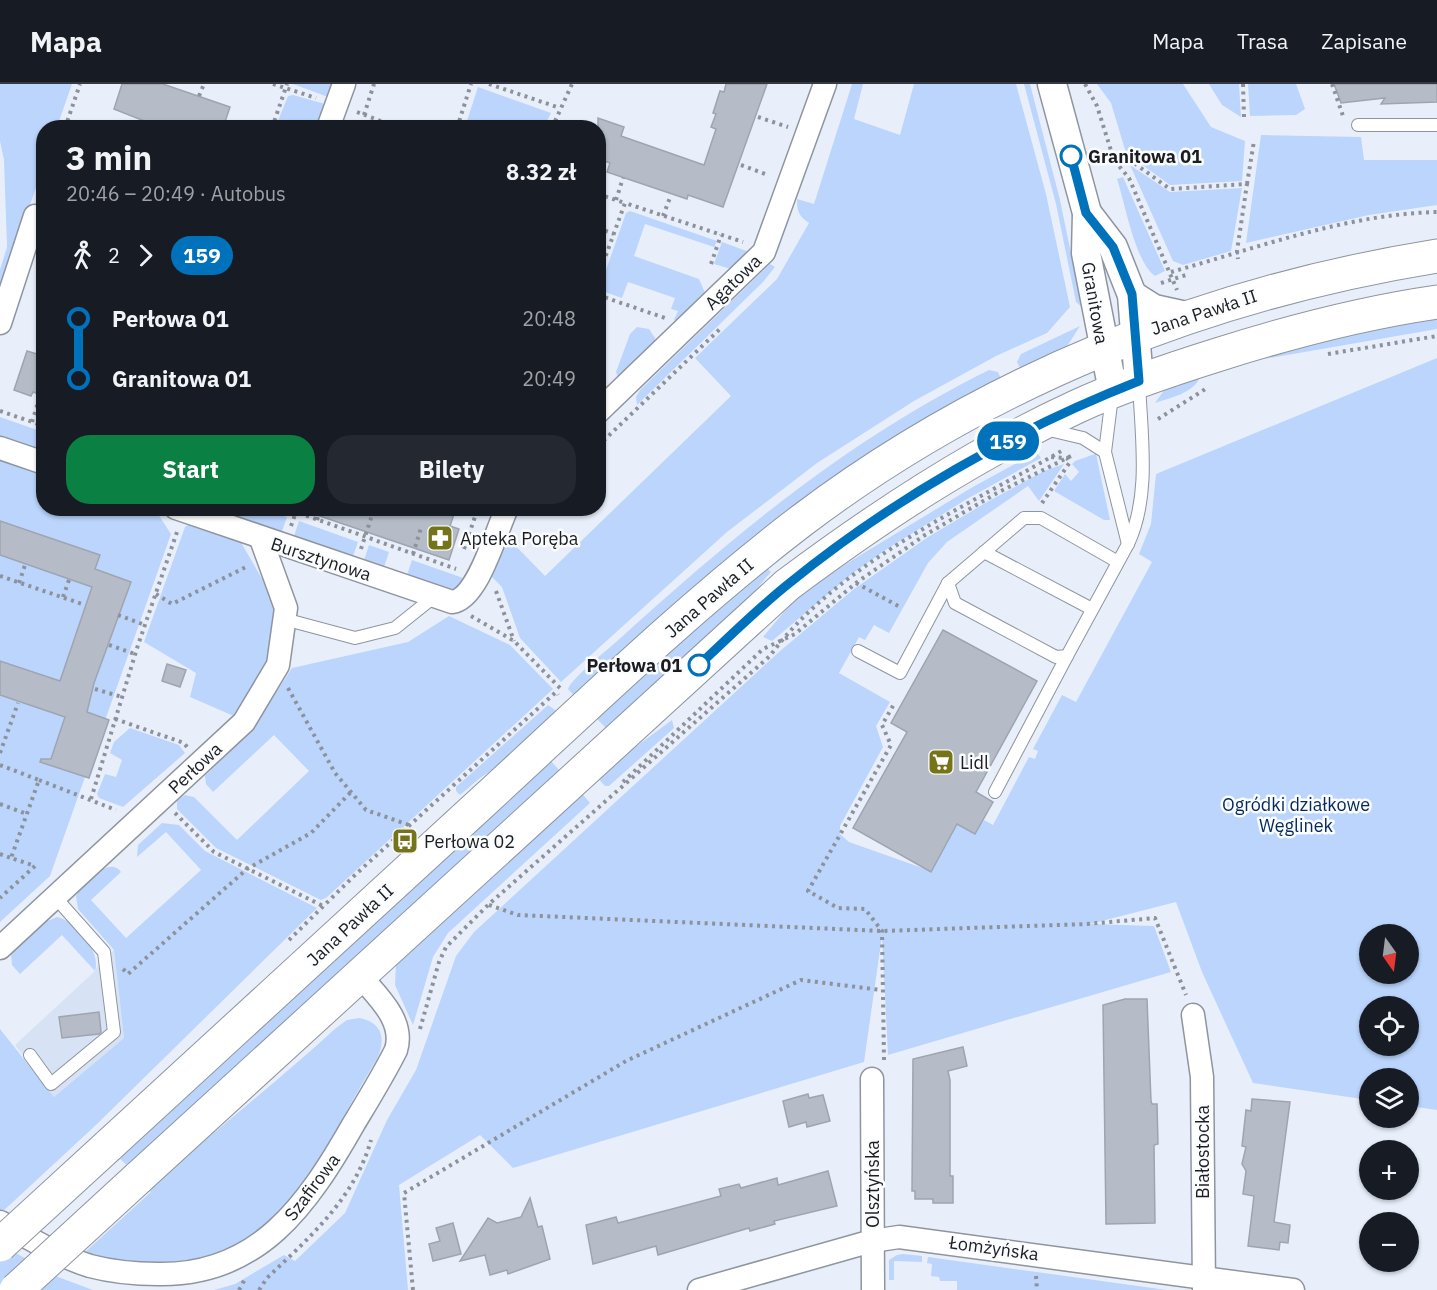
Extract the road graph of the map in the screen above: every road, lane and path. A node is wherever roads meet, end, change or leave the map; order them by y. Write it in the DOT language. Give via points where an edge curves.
graph roads {
  1 [pos="80,84"];
  2 [pos="204,84"];
  3 [pos="287,84"];
  4 [pos="344,84"];
  5 [pos="374,84"];
  6 [pos="471,84"];
  7 [pos="489,84"];
  8 [pos="572,84"];
  9 [pos="825,84"];
  10 [pos="1052,84"];
  11 [pos="1085,84"];
  12 [pos="1243,84"];
  13 [pos="1332,84"];
  14 [pos="199,96"];
  15 [pos="560,108"];
  16 [pos="364,115"];
  17 [pos="758,117"];
  18 [pos="1244,117"];
  19 [pos="68,120"];
  20 [pos="275,120"];
  21 [pos="331,120"];
  22 [pos="460,120"];
  23 [pos="555,120"];
  24 [pos="1352,125"];
  25 [pos="1437,125"];
  26 [pos="794,129"];
  27 [pos="1254,141"];
  28 [pos="1114,160"];
  29 [pos="741,165"];
  30 [pos="776,177"];
  31 [pos="623,178"];
  32 [pos="1247,184"];
  33 [pos="671,195"];
  34 [pos="606,197"];
  35 [pos="616,200"];
  36 [pos="625,203"];
  37 [pos="1437,212"];
  38 [pos="1086,213"];
  39 [pos="35,216"];
  40 [pos="663,216"];
  41 [pos="606,231"];
  42 [pos="614,234"];
  43 [pos="721,235"];
  44 [pos="751,244"];
  45 [pos="1237,253"];
  46 [pos="606,255"];
  47 [pos="1437,256"];
  48 [pos="1238,259"];
  49 [pos="711,264"];
  50 [pos="1171,272"];
  51 [pos="1186,275"];
  52 [pos="1173,279"];
  53 [pos="1144,289"];
  54 [pos="606,298"];
  55 [pos="1437,302"];
  56 [pos="1186,316"];
  57 [pos="666,318"];
  58 [pos="0,323"];
  59 [pos="1134,336"];
  60 [pos="1103,349"];
  61 [pos="1206,370"];
  62 [pos="1126,386"];
  63 [pos="1183,396"];
  64 [pos="606,404"];
  65 [pos="36,409"];
  66 [pos="0,411"];
  67 [pos="32,422"];
  68 [pos="36,423"];
  69 [pos="1152,423"];
  70 [pos="1041,437"];
  71 [pos="1083,438"];
  72 [pos="0,448"];
  73 [pos="1105,452"];
  74 [pos="1077,453"];
  75 [pos="1051,457"];
  76 [pos="1067,458"];
  77 [pos="36,460"];
  78 [pos="1041,505"];
  79 [pos="187,516"];
  80 [pos="199,516"];
  81 [pos="306,516"];
  82 [pos="318,516"];
  83 [pos="372,516"];
  84 [pos="475,516"];
  85 [pos="503,516"];
  86 [pos="317,520"];
  87 [pos="422,528"];
  88 [pos="365,537"];
  89 [pos="1128,544"];
  90 [pos="264,547"];
  91 [pos="984,552"];
  92 [pos="413,554"];
  93 [pos="1118,562"];
  94 [pos="25,565"];
  95 [pos="0,576"];
  96 [pos="69,580"];
  97 [pos="19,583"];
  98 [pos="856,583"];
  99 [pos="948,583"];
  100 [pos="468,591"];
  101 [pos="156,594"];
  102 [pos="435,596"];
  103 [pos="63,597"];
  104 [pos="86,605"];
  105 [pos="902,608"];
  106 [pos="1092,609"];
  107 [pos="117,615"];
  108 [pos="284,620"];
  109 [pos="145,625"];
  110 [pos="514,640"];
  111 [pos="781,640"];
  112 [pos="109,645"];
  113 [pos="858,651"];
  114 [pos="135,654"];
  115 [pos="1067,656"];
  116 [pos="274,673"];
  117 [pos="560,688"];
  118 [pos="95,689"];
  119 [pos="122,698"];
  120 [pos="18,703"];
  121 [pos="894,704"];
  122 [pos="115,719"];
  123 [pos="0,753"];
  124 [pos="189,755"];
  125 [pos="0,765"];
  126 [pos="39,780"];
  127 [pos="351,792"];
  128 [pos="995,792"];
  129 [pos="91,799"];
  130 [pos="160,800"];
  131 [pos="604,802"];
  132 [pos="0,804"];
  133 [pos="124,813"];
  134 [pos="27,814"];
  135 [pos="409,825"];
  136 [pos="0,854"];
  137 [pos="11,858"];
  138 [pos="248,869"];
  139 [pos="55,897"];
  140 [pos="0,898"];
  141 [pos="488,905"];
  142 [pos="323,906"];
  143 [pos="882,931"];
  144 [pos="0,948"];
  145 [pos="104,952"];
  146 [pos="361,976"];
  147 [pos="881,990"];
  148 [pos="1190,1009"];
  149 [pos="421,1026"];
  150 [pos="30,1055"];
  151 [pos="878,1071"];
  152 [pos="0,1222"];
  153 [pos="872,1240"];
  154 [pos="0,1245"];
  155 [pos="247,1272"];
  156 [pos="1204,1283"];
  157 [pos="16,1290"];
  158 [pos="239,1290"];
  159 [pos="413,1290"];
  160 [pos="699,1290"];
  161 [pos="873,1290"];
  162 [pos="1293,1290"];
  1 -- 19 [label="path"];
  2 -- 14 [label="path"];
  3 -- 20 [label="path"];
  4 -- 21 [label="street"];
  5 -- 16 [label="path"];
  6 -- 22 [label="path"];
  7 -- 15 [label="path"];
  8 -- 15 [label="path"];
  9 -- 64 [label="street, Agatowa" via="764,252"];
  10 -- 38 [label="street, Granitowa"];
  11 -- 28 [label="path" via="1097,106"];
  12 -- 18 [label="path"];
  13 -- 24 [label="path"];
  15 -- 23 [label="path"];
  17 -- 26 [label="path"];
  24 -- 25 [label="lane"];
  27 -- 32 [label="path"];
  28 -- 32 [label="path" via="1127,158 1170,189"];
  28 -- 50 [label="path" via="1129,178"];
  29 -- 30 [label="path"];
  31 -- 35 [label="path"];
  32 -- 45 [label="path"];
  33 -- 40 [label="path"];
  34 -- 35 [label="path"];
  35 -- 36 [label="path"];
  36 -- 40 [label="path"];
  36 -- 42 [label="path"];
  37 -- 45 [label="path" via="1356,223"];
  38 -- 53 [label="street, Granitowa"];
  38 -- 60 [label="street, Granitowa" via="1086,253"];
  39 -- 58 [label="street"];
  40 -- 43 [label="path"];
  41 -- 42 [label="path"];
  42 -- 46 [label="path"];
  43 -- 44 [label="path"];
  43 -- 49 [label="path"];
  45 -- 48 [label="path"];
  45 -- 50 [label="path"];
  47 -- 56 [label="main road, Jana Pawła II" via="1323,277"];
  50 -- 52 [label="path"];
  51 -- 52 [label="path"];
  52 -- 53 [label="path"];
  52 -- 56 [label="path"];
  53 -- 56 [label="street" via="1154,309"];
  53 -- 59 [label="street, Granitowa"];
  54 -- 57 [label="path"];
  55 -- 61 [label="main road" via="1272,336"];
  56 -- 59 [label="main road, Jana Pawła II"];
  59 -- 60 [label="main road, Jana Pawła II"];
  59 -- 62 [label="street, Granitowa"];
  60 -- 62 [label="street, Granitowa"];
  60 -- 154 [label="main road, Jana Pawła II, bridge" via="1017,388 893,457 756,556"];
  61 -- 62 [label="main road"];
  61 -- 63 [label="path" via="1205,380 1194,392"];
  61 -- 69 [label="path" via="1206,390"];
  62 -- 70 [label="main road"];
  62 -- 73 [label="lane"];
  62 -- 89 [label="lane" via="1143,495 1137,525"];
  65 -- 67 [label="path"];
  66 -- 67 [label="path"];
  67 -- 68 [label="path"];
  70 -- 71 [label="lane"];
  70 -- 75 [label="path"];
  70 -- 146 [label="main road" via="901,504 786,585"];
  71 -- 73 [label="lane"];
  71 -- 75 [label="path"];
  72 -- 77 [label="street"];
  73 -- 89 [label="lane"];
  74 -- 76 [label="path"];
  75 -- 76 [label="path"];
  75 -- 111 [label="path" via="909,538 841,586"];
  76 -- 78 [label="path" via="1070,462"];
  76 -- 98 [label="path" via="926,535"];
  79 -- 101 [label="path"];
  80 -- 90 [label="street, Bursztynowa"];
  81 -- 86 [label="path"];
  82 -- 86 [label="path"];
  83 -- 88 [label="path"];
  84 -- 92 [label="path" via="457,569"];
  85 -- 100 [label="street"];
  86 -- 88 [label="path"];
  87 -- 92 [label="path"];
  88 -- 92 [label="path"];
  89 -- 93 [label="lane"];
  90 -- 101 [label="path" via="231,576 172,604"];
  90 -- 102 [label="street, Bursztynowa"];
  90 -- 108 [label="street, Perłowa" via="286,608"];
  91 -- 93 [label="lane" via="1024,518 1041,518"];
  91 -- 99 [label="lane"];
  91 -- 106 [label="lane"];
  93 -- 106 [label="lane"];
  94 -- 97 [label="path"];
  95 -- 97 [label="path"];
  96 -- 103 [label="path"];
  97 -- 103 [label="path"];
  98 -- 105 [label="path"];
  98 -- 111 [label="path" via="795,634"];
  99 -- 113 [label="lane" via="900,673"];
  99 -- 115 [label="lane" via="955,603 1056,657"];
  100 -- 102 [label="street, Bursztynowa" via="452,602"];
  100 -- 110 [label="path" via="470,616"];
  100 -- 110 [label="path" via="488,580 496,590"];
  101 -- 109 [label="path"];
  102 -- 108 [label="lane" via="395,628 354,638"];
  103 -- 104 [label="path"];
  106 -- 115 [label="lane"];
  107 -- 109 [label="path"];
  108 -- 116 [label="street, Perłowa"];
  109 -- 114 [label="path"];
  110 -- 117 [label="path"];
  111 -- 131 [label="path" via="771,656"];
  111 -- 131 [label="path" via="763,649"];
  112 -- 114 [label="path"];
  114 -- 119 [label="path"];
  115 -- 128 [label="lane"];
  116 -- 127 [label="path" via="294,694 335,773"];
  116 -- 130 [label="street, Perłowa" via="244,722"];
  118 -- 119 [label="path"];
  119 -- 122 [label="path"];
  120 -- 123 [label="path"];
  121 -- 143 [label="path" via="882,725 891,745 808,891 838,908 865,909"];
  122 -- 124 [label="path" via="184,743"];
  122 -- 129 [label="path"];
  125 -- 126 [label="path"];
  126 -- 129 [label="path"];
  126 -- 134 [label="path"];
  127 -- 135 [label="path" via="366,810"];
  127 -- 138 [label="path" via="311,833"];
  129 -- 133 [label="path"];
  130 -- 138 [label="path" via="214,852"];
  130 -- 139 [label="street, Perłowa"];
  131 -- 141 [label="path"];
  132 -- 134 [label="path"];
  134 -- 137 [label="path"];
  136 -- 137 [label="path"];
  137 -- 140 [label="path" via="35,866"];
  138 -- 142 [label="path"];
  138 -- 145 [label="path" via="128,974"];
  139 -- 144 [label="street, Perłowa"];
  139 -- 145 [label="lane"];
  141 -- 143 [label="path" via="518,915"];
  141 -- 149 [label="path" via="446,947"];
  143 -- 147 [label="path"];
  143 -- 148 [label="path" via="1155,918"];
  145 -- 150 [label="lane" via="114,1032 51,1084"];
  146 -- 152 [label="street, Szafirowa" via="394,1020 398,1030 396,1050 311,1195 262,1243 206,1270 123,1273 89,1266"];
  146 -- 157 [label="main road, bridge"];
  147 -- 151 [label="path"];
  147 -- 159 [label="path" via="801,980 626,1061 404,1193"];
  148 -- 156 [label="street, Białostocka" via="1202,1077"];
  151 -- 153 [label="street, Olsztyńska"];
  153 -- 156 [label="street, Łomżyńska" via="911,1237"];
  153 -- 160 [label="street, Łomżyńska"];
  153 -- 161 [label="street, Olsztyńska"];
  155 -- 158 [label="path"];
  156 -- 162 [label="street, Łomżyńska"];
}
